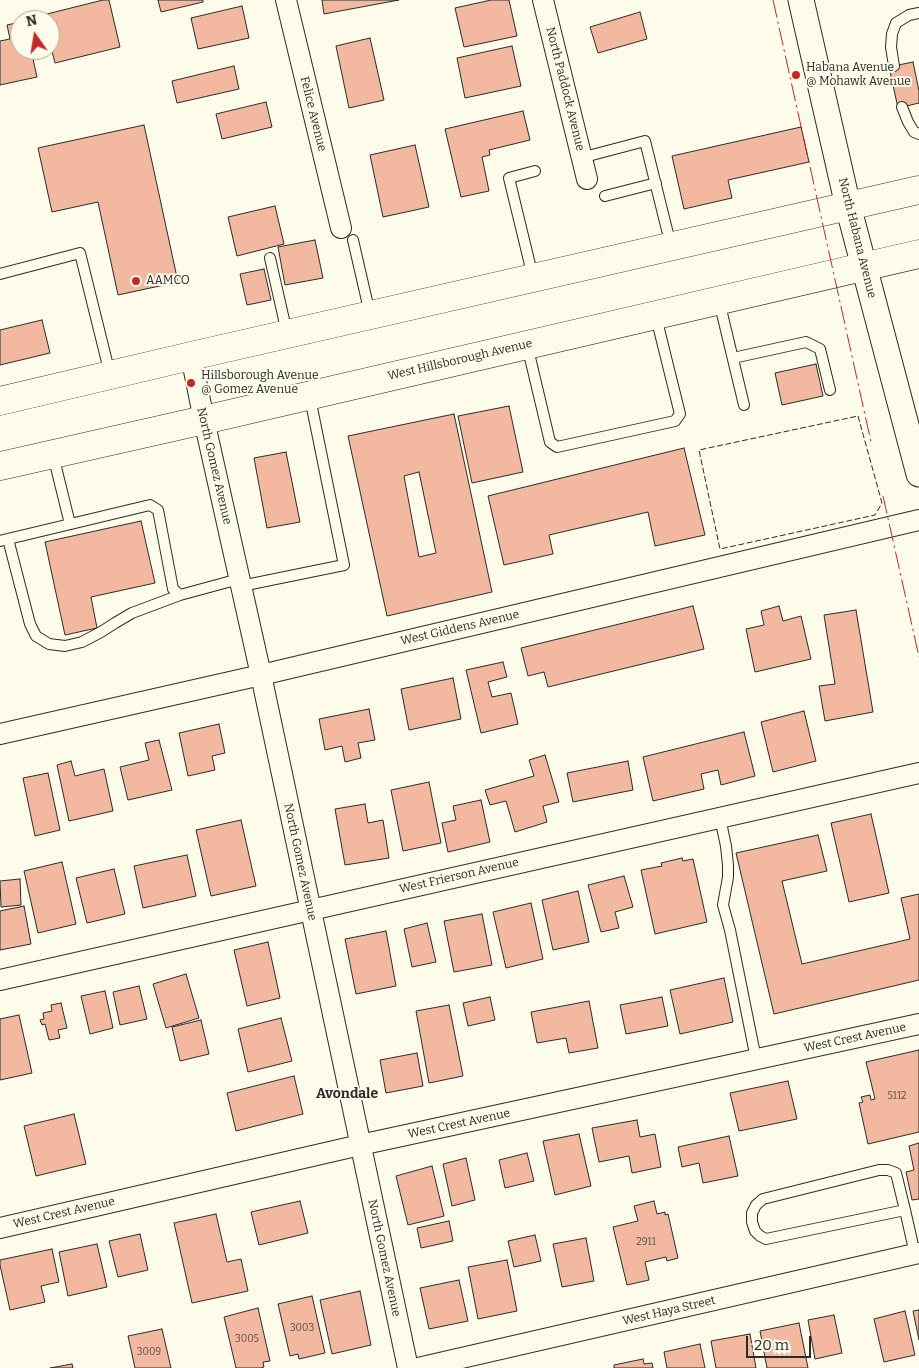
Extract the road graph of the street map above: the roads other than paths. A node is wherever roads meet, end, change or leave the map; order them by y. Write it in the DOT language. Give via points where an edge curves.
graph roads {
  1 [pos="286,0"];
  2 [pos="543,0"];
  3 [pos="801,0"];
  4 [pos="919,13"];
  5 [pos="894,66"];
  6 [pos="902,107"];
  7 [pos="919,134"];
  8 [pos="592,155"];
  9 [pos="535,172"];
  10 [pos="586,178"];
  11 [pos="656,183"];
  12 [pos="919,190"];
  13 [pos="605,196"];
  14 [pos="848,206"];
  15 [pos="347,234"];
  16 [pos="672,247"];
  17 [pos="919,254"];
  18 [pos="270,258"];
  19 [pos="863,266"];
  20 [pos="0,274"];
  21 [pos="534,278"];
  22 [pos="719,300"];
  23 [pos="656,314"];
  24 [pos="370,315"];
  25 [pos="287,334"];
  26 [pos="526,344"];
  27 [pos="191,356"];
  28 [pos="733,358"];
  29 [pos="110,375"];
  30 [pos="830,390"];
  31 [pos="309,395"];
  32 [pos="0,401"];
  33 [pos="744,405"];
  34 [pos="204,420"];
  35 [pos="53,454"];
  36 [pos="0,466"];
  37 [pos="919,474"];
  38 [pos="919,520"];
  39 [pos="70,524"];
  40 [pos="4,540"];
  41 [pos="240,582"];
  42 [pos="180,594"];
  43 [pos="261,675"];
  44 [pos="0,734"];
  45 [pos="919,773"];
  46 [pos="720,818"];
  47 [pos="310,910"];
  48 [pos="0,980"];
  49 [pos="919,1024"];
  50 [pos="756,1059"];
  51 [pos="360,1145"];
  52 [pos="905,1210"];
  53 [pos="0,1228"];
  54 [pos="917,1254"];
  55 [pos="408,1368"];
  56 [pos="418,1368"];
  1 -- 15 [label="street, Felice Avenue"];
  2 -- 10 [label="street, North Paddock Avenue"];
  3 -- 14 [label="street, North Habana Avenue"];
  4 -- 5 [label="lane" via="896,23 891,47"];
  6 -- 7 [label="lane" via="914,132"];
  8 -- 11 [label="lane" via="645,141"];
  9 -- 21 [label="lane" via="509,178"];
  11 -- 13 [label="lane"];
  11 -- 16 [label="lane"];
  12 -- 14 [label="main road"];
  14 -- 16 [label="main road"];
  14 -- 19 [label="street, North Habana Avenue"];
  15 -- 24 [label="lane"];
  16 -- 21 [label="main road"];
  17 -- 19 [label="main road, West Hillsborough Avenue"];
  18 -- 25 [label="lane"];
  19 -- 22 [label="main road, West Hillsborough Avenue"];
  19 -- 37 [label="street, North Habana Avenue"];
  20 -- 29 [label="lane" via="80,254"];
  21 -- 24 [label="main road"];
  22 -- 23 [label="main road, West Hillsborough Avenue"];
  22 -- 28 [label="lane"];
  23 -- 26 [label="main road, West Hillsborough Avenue"];
  23 -- 26 [label="lane" via="680,414 675,421 558,447 550,442"];
  24 -- 25 [label="main road"];
  25 -- 27 [label="main road"];
  26 -- 31 [label="main road, West Hillsborough Avenue"];
  27 -- 29 [label="main road"];
  27 -- 34 [label="street, North Gomez Avenue"];
  28 -- 30 [label="lane" via="806,342 820,349"];
  28 -- 33 [label="lane"];
  29 -- 32 [label="main road"];
  31 -- 34 [label="main road, West Hillsborough Avenue"];
  31 -- 41 [label="lane" via="344,565"];
  34 -- 35 [label="main road, West Hillsborough Avenue"];
  34 -- 41 [label="street, North Gomez Avenue"];
  35 -- 36 [label="main road, West Hillsborough Avenue"];
  35 -- 39 [label="lane"];
  38 -- 43 [label="street, West Giddens Avenue"];
  39 -- 40 [label="lane"];
  39 -- 42 [label="lane" via="150,505 158,510 173,589"];
  40 -- 42 [label="lane" via="30,624 36,636 49,644 65,646 82,642 132,613"];
  41 -- 42 [label="lane"];
  41 -- 43 [label="street, North Gomez Avenue"];
  43 -- 44 [label="street, West Giddens Avenue"];
  43 -- 47 [label="street, North Gomez Avenue"];
  45 -- 46 [label="street, West Frierson Avenue"];
  46 -- 47 [label="street, West Frierson Avenue"];
  46 -- 50 [label="lane" via="728,865 723,904"];
  47 -- 48 [label="street, West Frierson Avenue"];
  47 -- 51 [label="street, North Gomez Avenue"];
  49 -- 50 [label="street, West Crest Avenue"];
  50 -- 51 [label="street, West Crest Avenue"];
  51 -- 53 [label="street, West Crest Avenue"];
  51 -- 55 [label="street, North Gomez Avenue"];
  52 -- 52 [label="lane" via="896,1173 880,1170 764,1199 756,1205 752,1222 755,1231 766,1239"];
  52 -- 54 [label="lane"];
  54 -- 56 [label="street, West Haya Street"];
}
